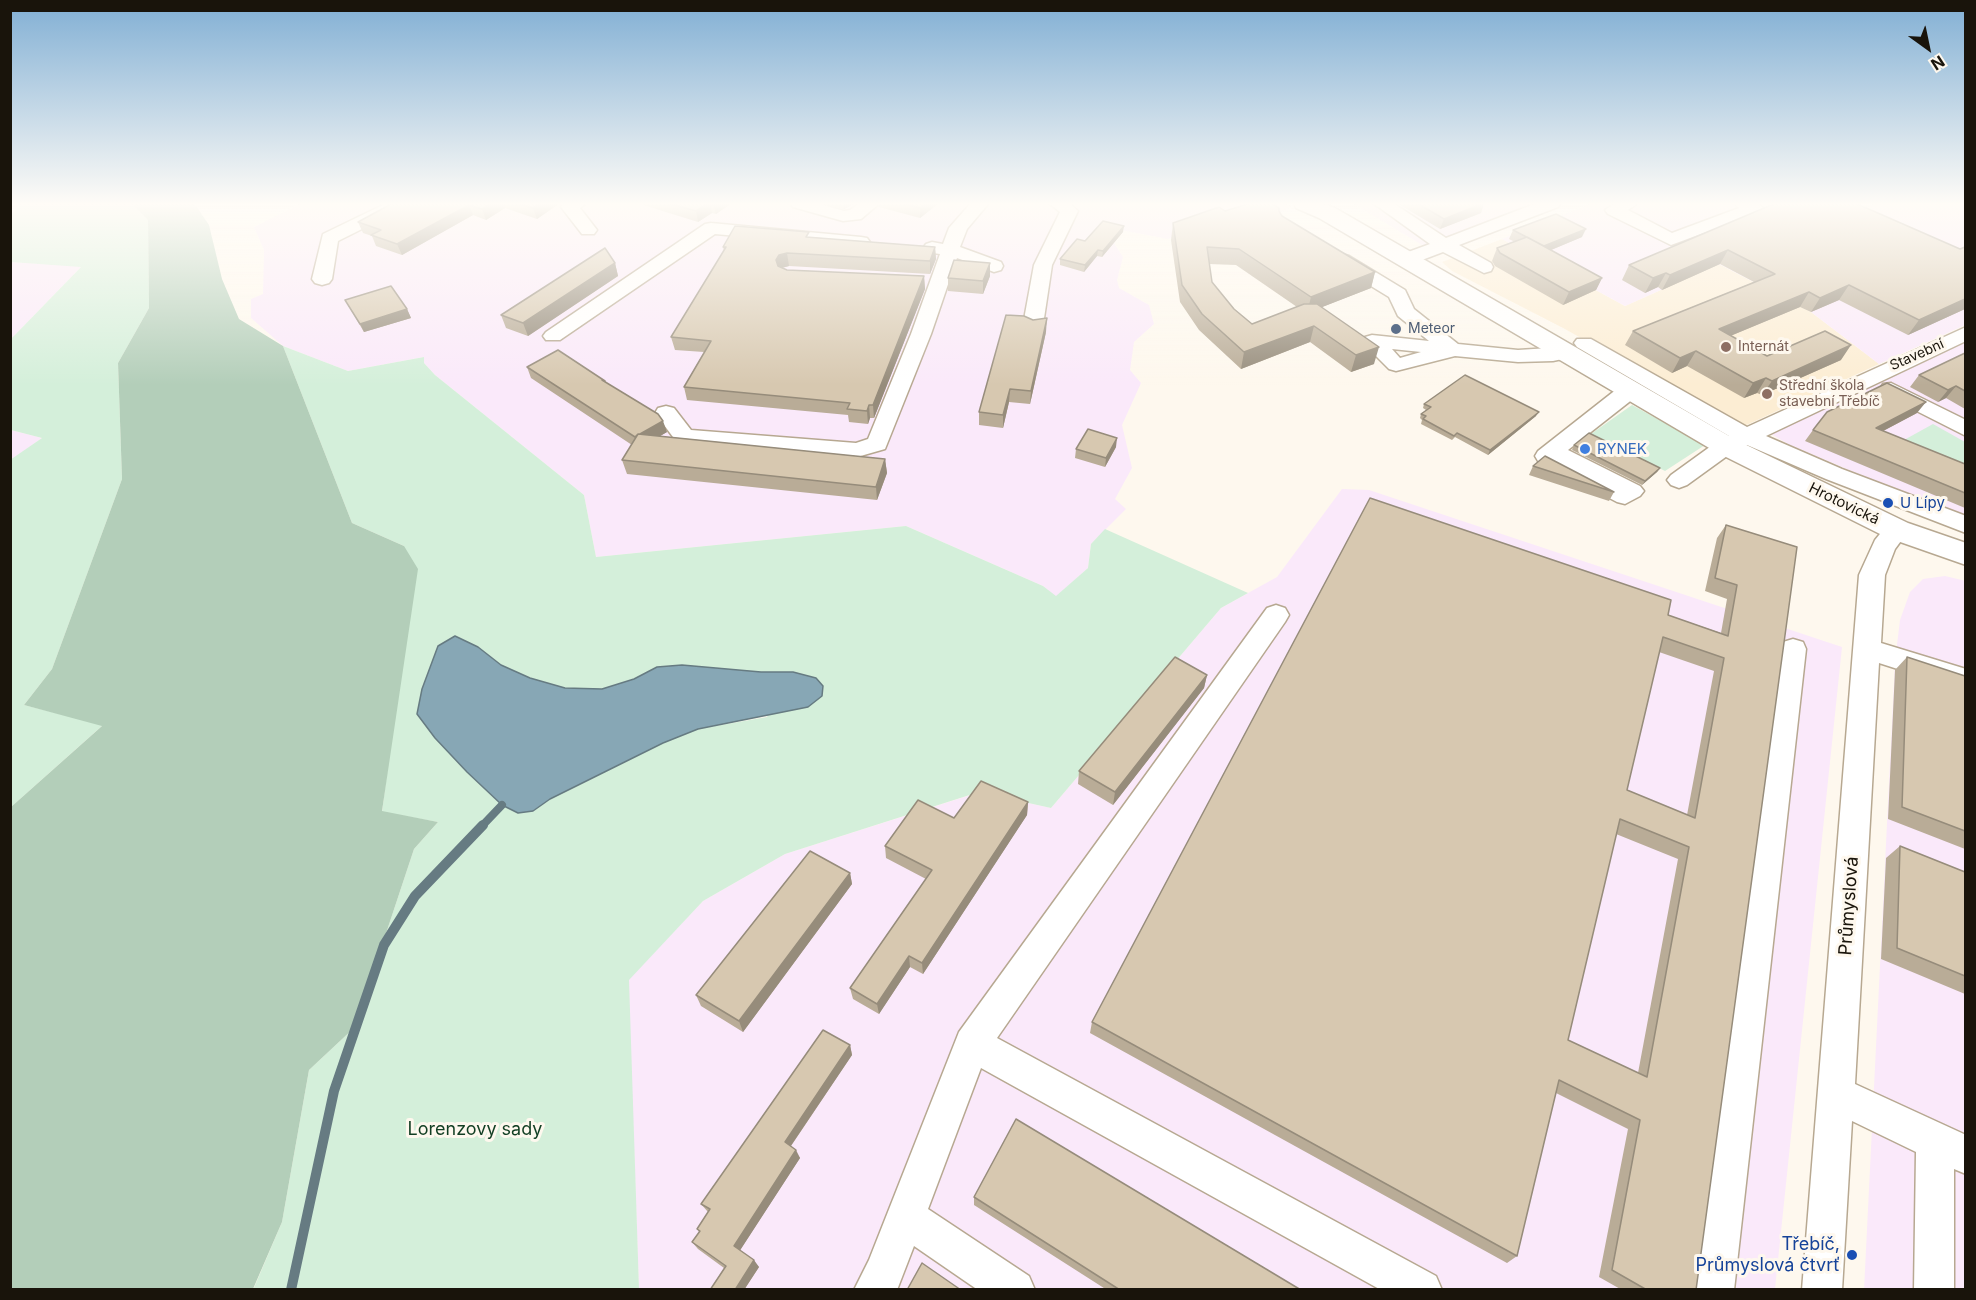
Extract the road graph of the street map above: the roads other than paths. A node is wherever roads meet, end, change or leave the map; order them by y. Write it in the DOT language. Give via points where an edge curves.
graph roads {
  1 [pos="324,264"];
  2 [pos="659,264"];
  3 [pos="946,264"];
  4 [pos="988,264"];
  5 [pos="1044,264"];
  6 [pos="1349,264"];
  7 [pos="1416,264"];
  8 [pos="1478,264"];
  9 [pos="994,266"];
  10 [pos="1484,267"];
  11 [pos="322,279"];
  12 [pos="916,281"];
  13 [pos="939,282"];
  14 [pos="1033,325"];
  15 [pos="1965,333"];
  16 [pos="553,336"];
  17 [pos="1574,348"];
  18 [pos="1453,350"];
  19 [pos="1869,376"];
  20 [pos="1630,390"];
  21 [pos="666,413"];
  22 [pos="1965,429"];
  23 [pos="1736,441"];
  24 [pos="1679,480"];
  25 [pos="1632,491"];
  26 [pos="1965,525"];
  27 [pos="1897,530"];
  28 [pos="1965,555"];
  29 [pos="1276,615"];
  30 [pos="1792,649"];
  31 [pos="1867,649"];
  32 [pos="1965,680"];
  33 [pos="972,1044"];
  34 [pos="1835,1094"];
  35 [pos="1950,1148"];
  36 [pos="905,1217"];
  37 [pos="874,1290"];
  38 [pos="1015,1290"];
  39 [pos="1422,1290"];
  40 [pos="1714,1290"];
  41 [pos="1822,1290"];
  42 [pos="1934,1290"];
  1 -- 11 [label="street"];
  2 -- 16 [label="street"];
  3 -- 13 [label="street"];
  4 -- 9 [label="street"];
  5 -- 14 [label="street"];
  6 -- 18 [label="street" via="1398,294 1406,312"];
  7 -- 17 [label="main road, Hrotovická"];
  8 -- 10 [label="street"];
  12 -- 13 [label="street"];
  13 -- 21 [label="street" via="878,444 856,450 684,436"];
  15 -- 19 [label="street, Stavební"];
  17 -- 18 [label="street" via="1518,356"];
  17 -- 20 [label="main road, Hrotovická"];
  17 -- 23 [label="street"];
  18 -- 18 [label="street" via="1396,365 1371,341"];
  19 -- 22 [label="street, Stavební"];
  19 -- 23 [label="street, Stavební"];
  20 -- 23 [label="main road, Hrotovická"];
  20 -- 25 [label="street" via="1546,456 1625,496"];
  23 -- 24 [label="street"];
  23 -- 26 [label="street"];
  23 -- 27 [label="main road, Hrotovická"];
  27 -- 28 [label="main road, Hrotovická"];
  27 -- 31 [label="street, Průmyslová" via="1884,546 1872,575"];
  29 -- 33 [label="street"];
  30 -- 40 [label="street"];
  31 -- 32 [label="street"];
  31 -- 34 [label="street, Průmyslová"];
  33 -- 36 [label="street"];
  33 -- 39 [label="street"];
  34 -- 35 [label="street"];
  34 -- 41 [label="street, Průmyslová"];
  35 -- 42 [label="street"];
  36 -- 37 [label="street"];
  36 -- 38 [label="street"];
}
